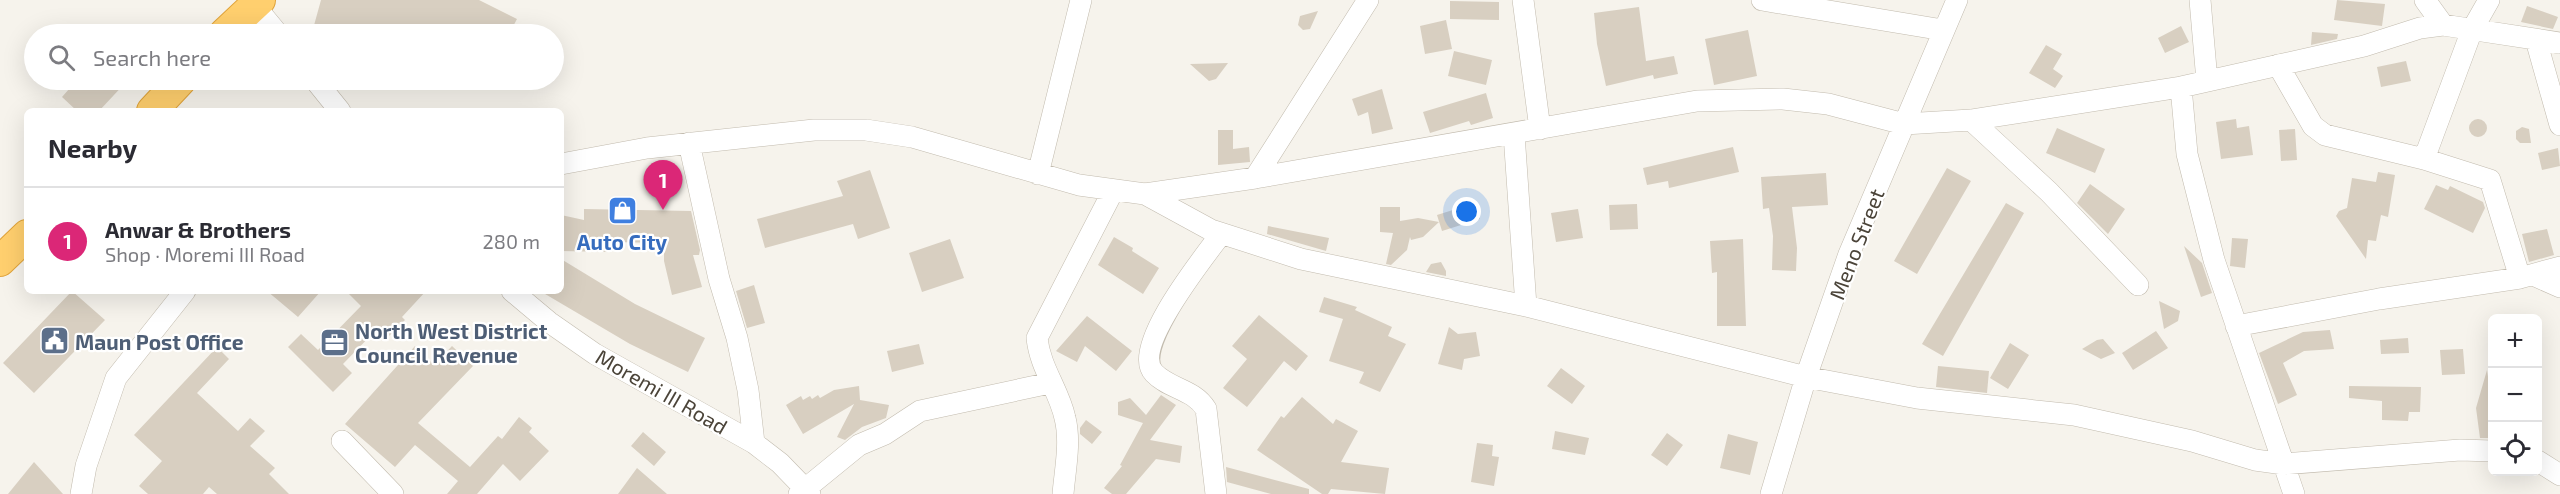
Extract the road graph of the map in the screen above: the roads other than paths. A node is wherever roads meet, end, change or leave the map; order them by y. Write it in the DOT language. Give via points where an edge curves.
graph roads {
  1 [pos="1081,0"];
  2 [pos="1368,0"];
  3 [pos="1523,0"];
  4 [pos="1762,0"];
  5 [pos="1957,0"];
  6 [pos="2200,0"];
  7 [pos="2425,0"];
  8 [pos="2489,0"];
  9 [pos="257,2"];
  10 [pos="234,24"];
  11 [pos="271,24"];
  12 [pos="2443,26"];
  13 [pos="1943,30"];
  14 [pos="2472,30"];
  15 [pos="2536,40"];
  16 [pos="2560,43"];
  17 [pos="2278,66"];
  18 [pos="2207,81"];
  19 [pos="2181,87"];
  20 [pos="172,90"];
  21 [pos="323,90"];
  22 [pos="155,108"];
  23 [pos="338,108"];
  24 [pos="1971,120"];
  25 [pos="1904,124"];
  26 [pos="2560,125"];
  27 [pos="1540,129"];
  28 [pos="1514,134"];
  29 [pos="688,143"];
  30 [pos="2424,159"];
  31 [pos="564,163"];
  32 [pos="1038,174"];
  33 [pos="1255,178"];
  34 [pos="1113,191"];
  35 [pos="1145,194"];
  36 [pos="1221,234"];
  37 [pos="2560,267"];
  38 [pos="2527,276"];
  39 [pos="2138,285"];
  40 [pos="2560,287"];
  41 [pos="183,294"];
  42 [pos="516,294"];
  43 [pos="1526,306"];
  44 [pos="2236,326"];
  45 [pos="1806,377"];
  46 [pos="1050,383"];
  47 [pos="342,441"];
  48 [pos="754,443"];
  49 [pos="2488,451"];
  50 [pos="2284,464"];
  51 [pos="2542,464"];
  52 [pos="2560,475"];
  53 [pos="805,492"];
  54 [pos="81,494"];
  55 [pos="393,494"];
  56 [pos="1063,494"];
  57 [pos="1216,494"];
  58 [pos="1771,494"];
  59 [pos="2294,494"];
  1 -- 32 [label="street"];
  2 -- 33 [label="street"];
  3 -- 27 [label="street"];
  4 -- 13 [label="street"];
  5 -- 13 [label="street, Meno Street"];
  6 -- 18 [label="street"];
  7 -- 12 [label="street"];
  8 -- 14 [label="street"];
  9 -- 10 [label="highway"];
  9 -- 11 [label="street"];
  12 -- 14 [label="street"];
  12 -- 17 [label="street" via="2420,28"];
  13 -- 25 [label="street, Meno Street"];
  14 -- 15 [label="street"];
  14 -- 30 [label="street"];
  15 -- 16 [label="street"];
  15 -- 26 [label="street"];
  17 -- 18 [label="street"];
  17 -- 30 [label="street" via="2317,131"];
  18 -- 19 [label="street"];
  19 -- 24 [label="street"];
  19 -- 44 [label="street" via="2187,154 2214,260"];
  20 -- 22 [label="highway"];
  21 -- 23 [label="street"];
  24 -- 25 [label="street"];
  24 -- 39 [label="street" via="2049,192"];
  25 -- 27 [label="street" via="1828,104 1783,99 1697,101"];
  25 -- 45 [label="street, Meno Street" via="1849,254"];
  27 -- 28 [label="street"];
  28 -- 33 [label="street"];
  28 -- 43 [label="street"];
  29 -- 31 [label="street"];
  29 -- 32 [label="street" via="814,130 866,130 912,137"];
  29 -- 48 [label="street" via="719,279 737,338"];
  30 -- 38 [label="street" via="2490,180"];
  32 -- 34 [label="street"];
  33 -- 35 [label="street"];
  34 -- 35 [label="street"];
  34 -- 46 [label="street" via="1037,338 1038,354"];
  35 -- 36 [label="street"];
  36 -- 43 [label="street" via="1301,259"];
  36 -- 57 [label="street" via="1172,302 1149,350 1149,364 1156,375 1200,399 1206,409"];
  37 -- 38 [label="street"];
  38 -- 40 [label="street"];
  38 -- 44 [label="street"];
  41 -- 54 [label="street" via="116,378 86,466"];
  42 -- 48 [label="street, Moremi III Road" via="595,354"];
  43 -- 45 [label="street"];
  44 -- 50 [label="street"];
  45 -- 50 [label="street" via="1917,398 2074,415"];
  45 -- 58 [label="street, Meno Street"];
  46 -- 53 [label="street" via="920,411 885,435 859,446"];
  46 -- 56 [label="street" via="1065,419"];
  47 -- 55 [label="street"];
  48 -- 53 [label="street, Moremi III Road" via="780,463"];
  49 -- 50 [label="street"];
  50 -- 59 [label="street"];
  51 -- 52 [label="street"];
}
